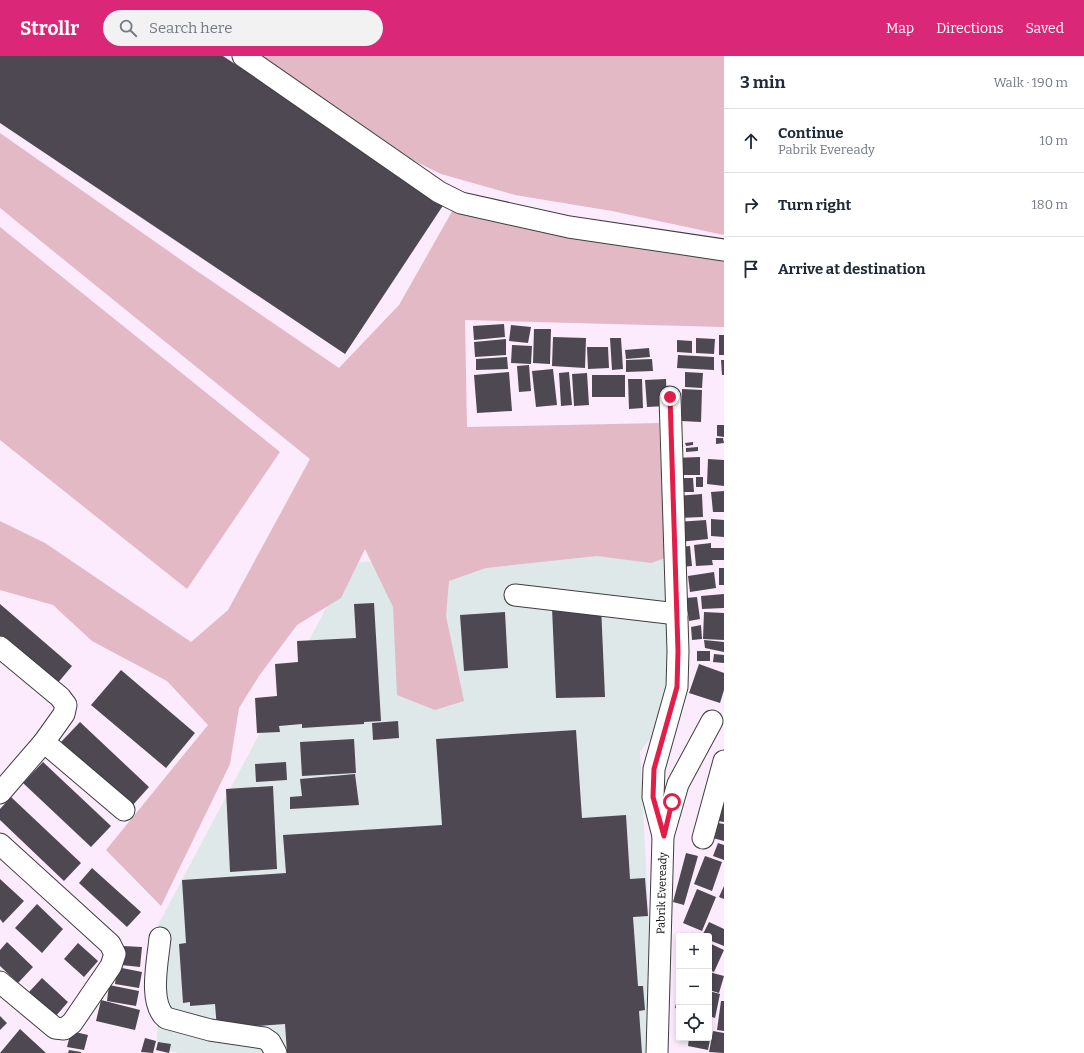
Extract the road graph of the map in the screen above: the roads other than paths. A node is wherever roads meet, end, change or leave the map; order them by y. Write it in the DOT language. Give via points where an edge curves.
graph roads {
  1 [pos="243,56"];
  2 [pos="724,250"];
  3 [pos="670,397"];
  4 [pos="515,595"];
  5 [pos="677,614"];
  6 [pos="0,648"];
  7 [pos="712,721"];
  8 [pos="44,742"];
  9 [pos="724,761"];
  10 [pos="0,793"];
  11 [pos="124,810"];
  12 [pos="664,836"];
  13 [pos="703,838"];
  14 [pos="0,844"];
  15 [pos="160,938"];
  16 [pos="0,982"];
  17 [pos="276,1053"];
  18 [pos="656,1053"];
  1 -- 2 [label="street" via="439,192 461,203 570,227"];
  3 -- 5 [label="street"];
  4 -- 5 [label="street"];
  5 -- 12 [label="street" via="677,687 652,783 653,797"];
  6 -- 8 [label="street" via="60,697 66,705 64,714"];
  7 -- 12 [label="street, Pabrik Eveready" via="678,784"];
  8 -- 10 [label="street"];
  8 -- 11 [label="street"];
  9 -- 13 [label="street"];
  12 -- 18 [label="street, Pabrik Eveready"];
  14 -- 16 [label="street" via="110,944 115,954 112,966 72,1023 64,1029 55,1028"];
  15 -- 17 [label="street" via="156,1001 166,1018 210,1030 264,1038 270,1042"];
}
